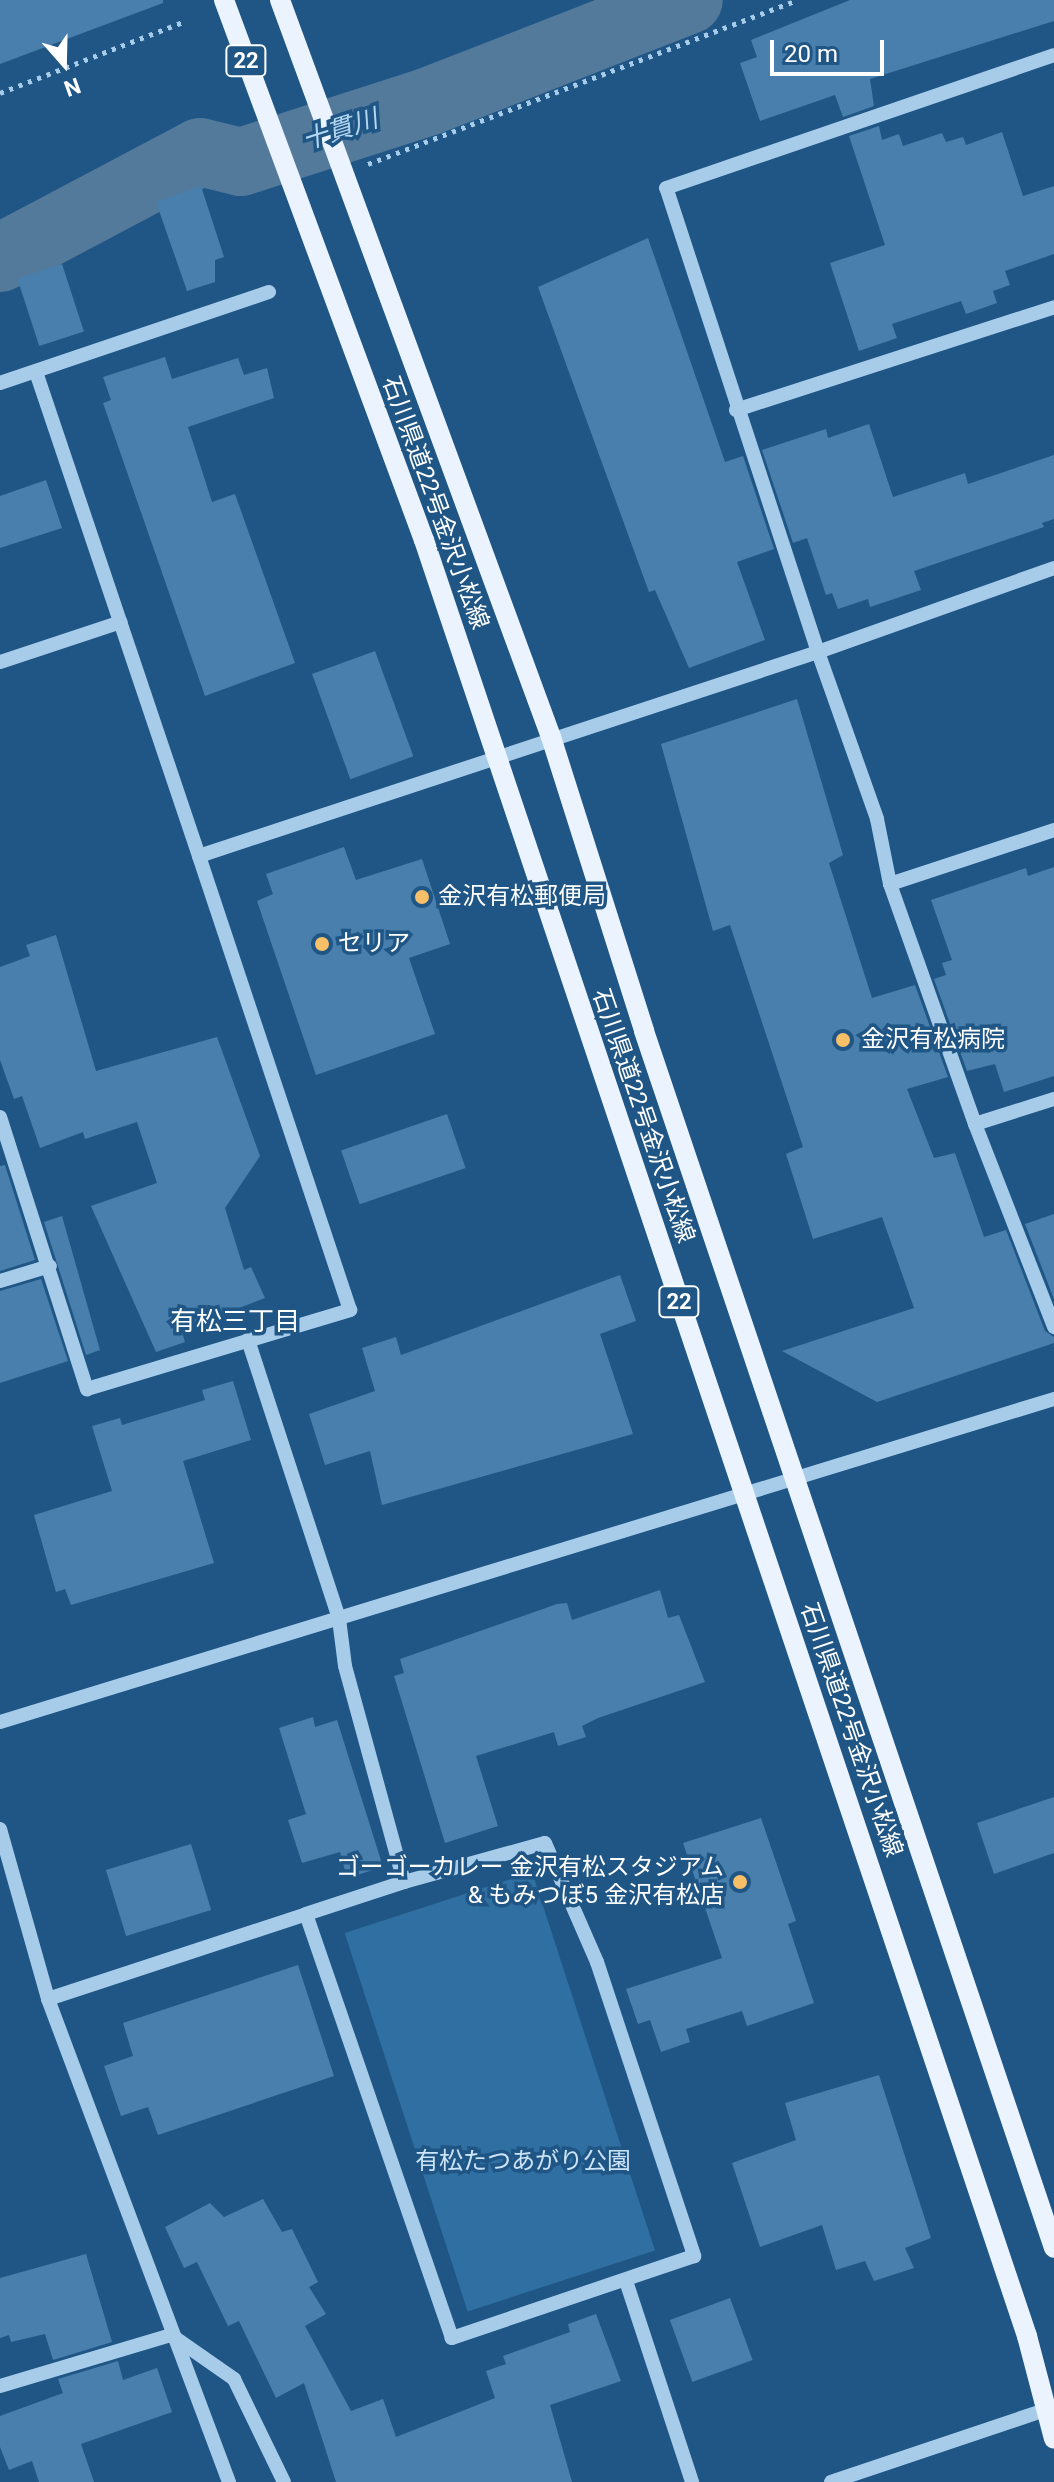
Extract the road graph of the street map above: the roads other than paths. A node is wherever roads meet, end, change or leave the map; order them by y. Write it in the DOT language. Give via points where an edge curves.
graph roads {
  1 [pos="224,0"];
  2 [pos="280,0"];
  3 [pos="1054,55"];
  4 [pos="269,292"];
  5 [pos="1054,307"];
  6 [pos="36,372"];
  7 [pos="0,383"];
  8 [pos="736,410"];
  9 [pos="1054,568"];
  10 [pos="121,622"];
  11 [pos="818,652"];
  12 [pos="0,662"];
  13 [pos="551,737"];
  14 [pos="494,757"];
  15 [pos="1054,830"];
  16 [pos="199,856"];
  17 [pos="890,884"];
  18 [pos="1054,1099"];
  19 [pos="0,1117"];
  20 [pos="975,1124"];
  21 [pos="50,1266"];
  22 [pos="0,1281"];
  23 [pos="1054,1327"];
  24 [pos="248,1340"];
  25 [pos="1054,1399"];
  26 [pos="796,1478"];
  27 [pos="744,1494"];
  28 [pos="339,1619"];
  29 [pos="0,1722"];
  30 [pos="0,1829"];
  31 [pos="404,1882"];
  32 [pos="306,1914"];
  33 [pos="48,1999"];
  34 [pos="1054,2248"];
  35 [pos="626,2281"];
  36 [pos="171,2335"];
  37 [pos="0,2386"];
  38 [pos="1050,2408"];
  39 [pos="1054,2439"];
  40 [pos="229,2482"];
  41 [pos="284,2482"];
  42 [pos="692,2482"];
  43 [pos="831,2482"];
  1 -- 14 [label="main road, 石川県道22号金沢小松線 / 22" via="424,540"];
  2 -- 13 [label="main road, 石川県道22号金沢小松線 / 22"];
  3 -- 8 [label="street" via="666,188"];
  4 -- 6 [label="street"];
  5 -- 8 [label="street"];
  6 -- 7 [label="street"];
  6 -- 10 [label="street"];
  8 -- 11 [label="street"];
  9 -- 11 [label="street"];
  10 -- 12 [label="street"];
  10 -- 16 [label="street"];
  11 -- 13 [label="street"];
  11 -- 17 [label="street" via="877,819"];
  13 -- 14 [label="street"];
  13 -- 26 [label="main road, 石川県道22号金沢小松線 / 22"];
  14 -- 16 [label="street"];
  14 -- 27 [label="main road, 石川県道22号金沢小松線 / 22"];
  15 -- 17 [label="street"];
  16 -- 24 [label="street" via="350,1310"];
  17 -- 20 [label="street"];
  18 -- 20 [label="street"];
  19 -- 21 [label="street"];
  20 -- 23 [label="street"];
  21 -- 22 [label="street"];
  21 -- 24 [label="street" via="87,1389"];
  24 -- 28 [label="street"];
  25 -- 26 [label="street"];
  26 -- 27 [label="street"];
  26 -- 34 [label="main road, 石川県道22号金沢小松線 / 22"];
  27 -- 28 [label="street"];
  27 -- 38 [label="main road, 石川県道22号金沢小松線 / 22"];
  28 -- 29 [label="street"];
  28 -- 31 [label="street" via="345,1666"];
  30 -- 33 [label="street"];
  31 -- 32 [label="street"];
  31 -- 35 [label="street" via="545,1843 597,1962 694,2256"];
  32 -- 33 [label="street"];
  32 -- 35 [label="street" via="452,2338"];
  33 -- 36 [label="street" via="140,2236"];
  35 -- 42 [label="street"];
  36 -- 37 [label="street"];
  36 -- 40 [label="street"];
  36 -- 41 [label="street" via="234,2379"];
  38 -- 39 [label="main road, 石川県道22号金沢小松線 / 22"];
  38 -- 43 [label="street"];
}
